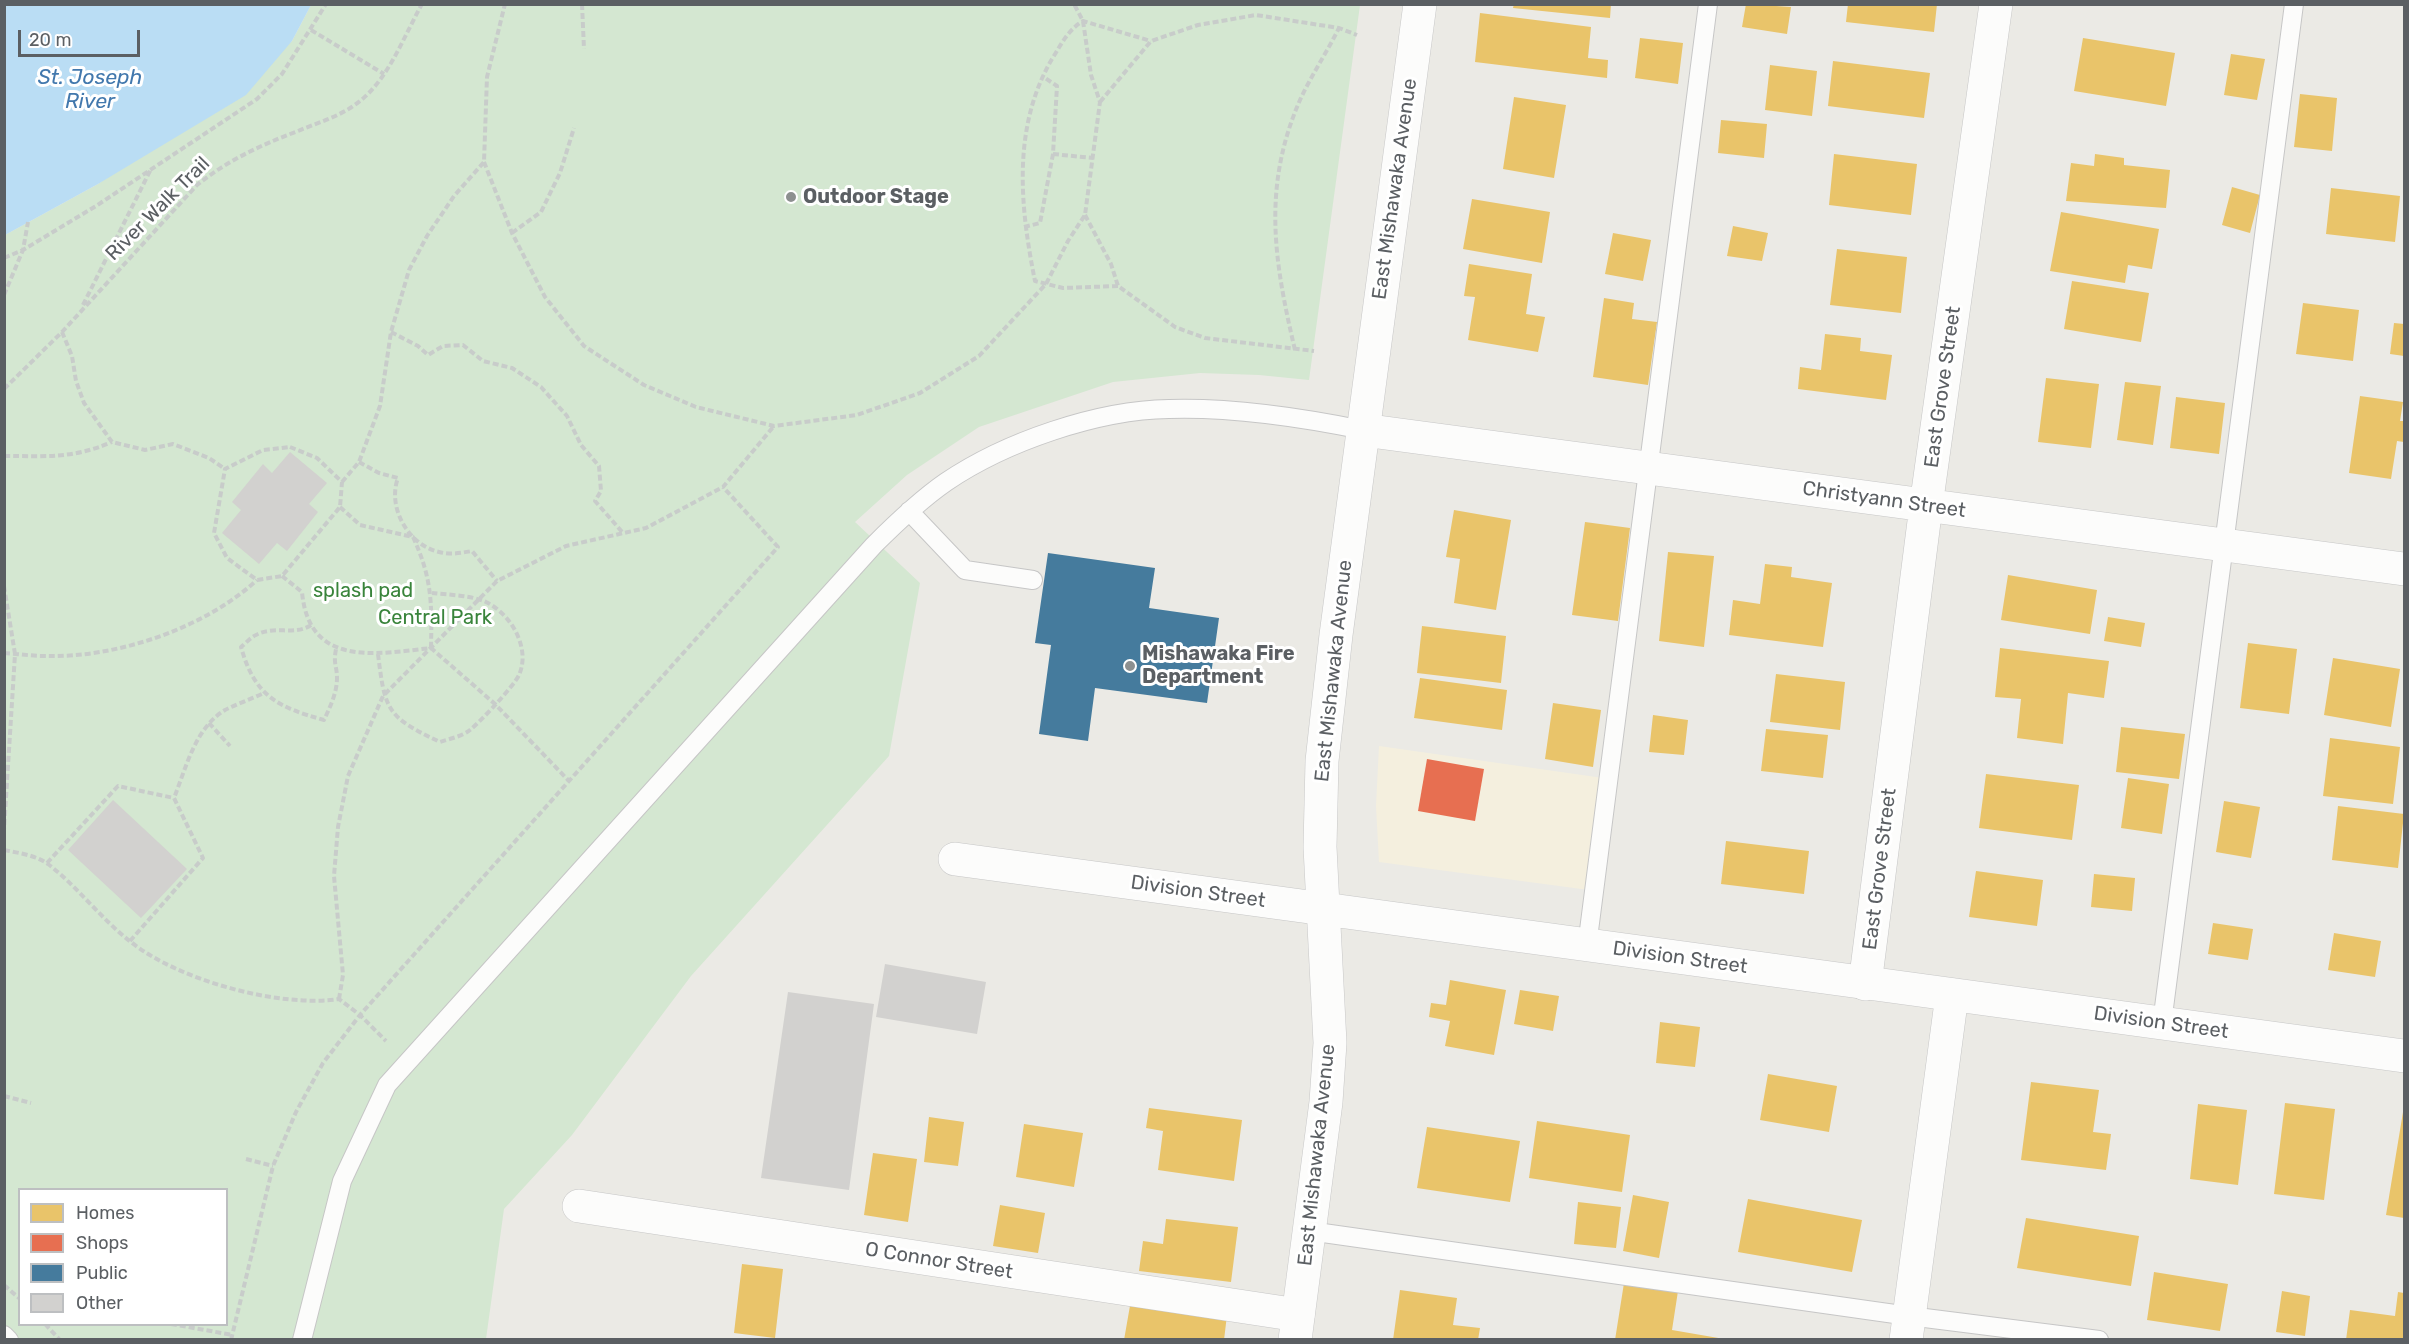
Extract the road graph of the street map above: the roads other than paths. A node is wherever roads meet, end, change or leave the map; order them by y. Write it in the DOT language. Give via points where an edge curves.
graph roads {
  1 [pos="1420,4"];
  2 [pos="1708,4"];
  3 [pos="1996,4"];
  4 [pos="2294,4"];
  5 [pos="1363,430"];
  6 [pos="1650,469"];
  7 [pos="1926,506"];
  8 [pos="909,511"];
  9 [pos="2223,545"];
  10 [pos="2404,569"];
  11 [pos="1033,580"];
  12 [pos="955,859"];
  13 [pos="1324,909"];
  14 [pos="1587,946"];
  15 [pos="1865,984"];
  16 [pos="1952,995"];
  17 [pos="2162,1023"];
  18 [pos="2404,1056"];
  19 [pos="579,1206"];
  20 [pos="1309,1231"];
  21 [pos="1296,1327"];
  22 [pos="1907,1328"];
  23 [pos="4,1335"];
  24 [pos="9,1340"];
  25 [pos="302,1340"];
  26 [pos="2099,1340"];
  1 -- 5 [label="street, East Mishawaka Avenue"];
  2 -- 6 [label="lane"];
  3 -- 7 [label="street, East Grove Street"];
  4 -- 9 [label="lane"];
  5 -- 6 [label="street, Christyann Street"];
  5 -- 8 [label="lane" via="1294,416 1168,409 1088,420 1016,444 948,481"];
  5 -- 13 [label="street, East Mishawaka Avenue" via="1322,761 1320,847"];
  6 -- 7 [label="street, Christyann Street"];
  6 -- 14 [label="lane"];
  7 -- 9 [label="street, Christyann Street"];
  7 -- 15 [label="street, East Grove Street"];
  8 -- 11 [label="lane" via="965,570"];
  8 -- 25 [label="lane" via="656,784 387,1085 342,1181"];
  9 -- 10 [label="street, Christyann Street"];
  9 -- 17 [label="lane"];
  12 -- 13 [label="street, Division Street"];
  13 -- 14 [label="street, Division Street"];
  13 -- 20 [label="street, East Mishawaka Avenue" via="1330,1043"];
  14 -- 15 [label="street, Division Street"];
  15 -- 16 [label="street, Division Street"];
  16 -- 17 [label="street, Division Street"];
  16 -- 22 [label="street"];
  17 -- 18 [label="street, Division Street"];
  19 -- 21 [label="street, O Connor Street"];
  20 -- 21 [label="street, East Mishawaka Avenue"];
  20 -- 22 [label="lane"];
  22 -- 26 [label="lane"];
  23 -- 24 [label="lane"];
}
